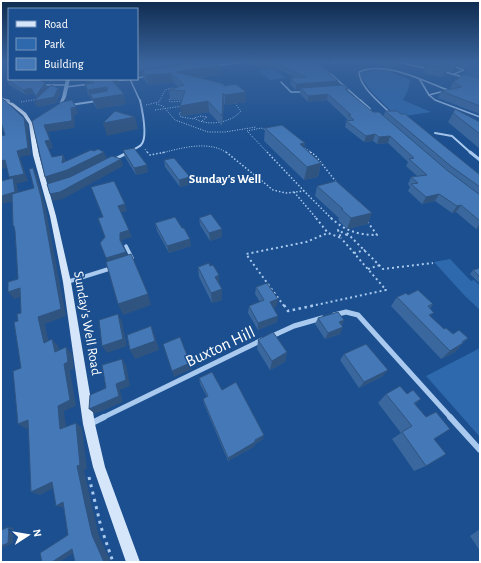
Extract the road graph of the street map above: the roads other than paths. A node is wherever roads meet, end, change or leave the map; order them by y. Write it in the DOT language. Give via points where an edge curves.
graph roads {
  1 [pos="67,87"];
  2 [pos="134,87"];
  3 [pos="286,87"];
  4 [pos="365,87"];
  5 [pos="424,87"];
  6 [pos="440,87"];
  7 [pos="346,88"];
  8 [pos="339,89"];
  9 [pos="310,91"];
  10 [pos="429,96"];
  11 [pos="1,100"];
  12 [pos="101,100"];
  13 [pos="59,107"];
  14 [pos="372,111"];
  15 [pos="54,112"];
  16 [pos="389,115"];
  17 [pos="480,117"];
  18 [pos="435,133"];
  19 [pos="480,160"];
  20 [pos="107,163"];
  21 [pos="126,246"];
  22 [pos="134,262"];
  23 [pos="126,264"];
  24 [pos="119,266"];
  25 [pos="67,282"];
  26 [pos="89,424"];
  27 [pos="480,450"];
  28 [pos="133,562"];
  1 -- 13 [label="street"];
  2 -- 20 [label="street" via="141,106 144,138 141,145"];
  3 -- 9 [label="street" via="291,92"];
  4 -- 16 [label="lane" via="390,112"];
  5 -- 10 [label="lane"];
  6 -- 10 [label="lane" via="448,90"];
  7 -- 8 [label="street"];
  7 -- 14 [label="street"];
  10 -- 17 [label="lane"];
  11 -- 25 [label="main road, Sunday's Well Road" via="25,114 33,123 36,155 50,188"];
  12 -- 13 [label="street"];
  13 -- 15 [label="street"];
  18 -- 19 [label="street" via="452,136"];
  21 -- 22 [label="street"];
  22 -- 23 [label="street"];
  24 -- 25 [label="street"];
  25 -- 26 [label="main road, Sunday's Well Road"];
  26 -- 27 [label="street, Buxton Hill" via="294,326 352,312 358,315"];
  26 -- 28 [label="main road, Sunday's Well Road" via="99,467"];
}
